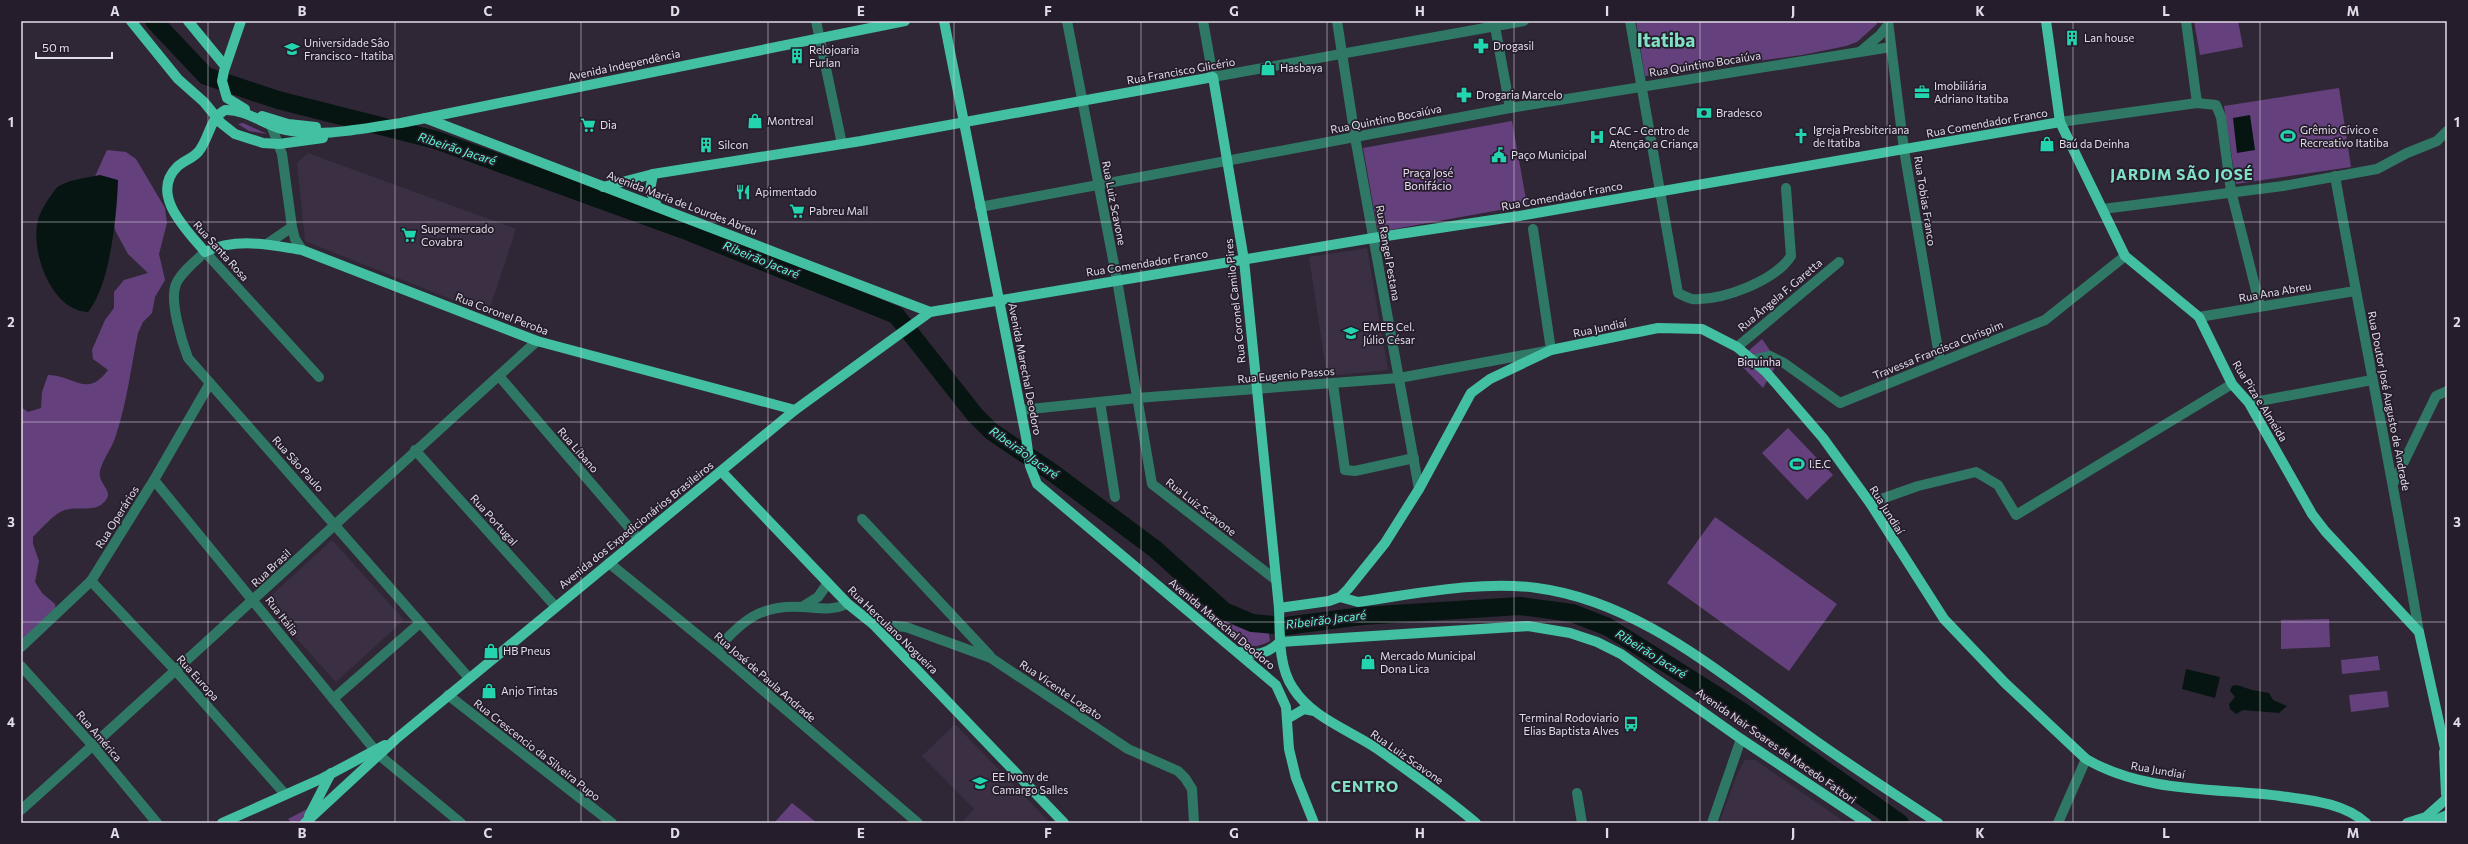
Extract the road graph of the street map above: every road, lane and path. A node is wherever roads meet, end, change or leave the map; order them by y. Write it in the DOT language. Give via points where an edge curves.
graph roads {
  1 [pos="130,21"];
  2 [pos="188,21"];
  3 [pos="241,21"];
  4 [pos="816,21"];
  5 [pos="905,21"];
  6 [pos="944,21"];
  7 [pos="1067,21"];
  8 [pos="1203,21"];
  9 [pos="1338,21"];
  10 [pos="1524,21"];
  11 [pos="1630,21"];
  12 [pos="2046,21"];
  13 [pos="2186,21"];
  14 [pos="1888,23"];
  15 [pos="1495,24"];
  16 [pos="819,37"];
  17 [pos="1891,47"];
  18 [pos="1859,52"];
  19 [pos="1343,54"];
  20 [pos="225,69"];
  21 [pos="1213,77"];
  22 [pos="1642,86"];
  23 [pos="1082,101"];
  24 [pos="2197,103"];
  25 [pos="1510,108"];
  26 [pos="216,117"];
  27 [pos="425,118"];
  28 [pos="964,122"];
  29 [pos="2060,122"];
  30 [pos="271,123"];
  31 [pos="346,131"];
  32 [pos="2447,131"];
  33 [pos="1355,137"];
  34 [pos="279,144"];
  35 [pos="842,144"];
  36 [pos="1904,150"];
  37 [pos="1227,161"];
  38 [pos="653,174"];
  39 [pos="2335,176"];
  40 [pos="1098,186"];
  41 [pos="603,187"];
  42 [pos="1786,188"];
  43 [pos="1662,190"];
  44 [pos="2231,191"];
  45 [pos="657,206"];
  46 [pos="980,207"];
  47 [pos="2103,209"];
  48 [pos="292,227"];
  49 [pos="1533,229"];
  50 [pos="1373,238"];
  51 [pos="267,244"];
  52 [pos="302,250"];
  53 [pos="205,252"];
  54 [pos="2125,256"];
  55 [pos="1244,260"];
  56 [pos="1839,262"];
  57 [pos="1117,280"];
  58 [pos="2355,291"];
  59 [pos="999,299"];
  60 [pos="2260,306"];
  61 [pos="930,312"];
  62 [pos="2198,318"];
  63 [pos="537,341"];
  64 [pos="1737,347"];
  65 [pos="1551,350"];
  66 [pos="1752,360"];
  67 [pos="1940,361"];
  68 [pos="499,376"];
  69 [pos="318,377"];
  70 [pos="1399,378"];
  71 [pos="2372,380"];
  72 [pos="210,383"];
  73 [pos="1333,384"];
  74 [pos="2232,384"];
  75 [pos="1256,390"];
  76 [pos="2447,390"];
  77 [pos="1137,398"];
  78 [pos="1100,402"];
  79 [pos="2249,403"];
  80 [pos="795,410"];
  81 [pos="1021,410"];
  82 [pos="415,450"];
  83 [pos="1414,458"];
  84 [pos="722,472"];
  85 [pos="154,480"];
  86 [pos="2394,482"];
  87 [pos="1419,489"];
  88 [pos="1115,497"];
  89 [pos="1870,503"];
  90 [pos="862,519"];
  91 [pos="335,524"];
  92 [pos="639,539"];
  93 [pos="609,563"];
  94 [pos="1276,580"];
  95 [pos="91,581"];
  96 [pos="828,583"];
  97 [pos="1340,597"];
  98 [pos="254,600"];
  99 [pos="848,604"];
  100 [pos="555,606"];
  101 [pos="802,607"];
  102 [pos="1279,611"];
  103 [pos="420,623"];
  104 [pos="873,624"];
  105 [pos="2419,632"];
  106 [pos="1280,639"];
  107 [pos="21,647"];
  108 [pos="716,650"];
  109 [pos="1238,652"];
  110 [pos="991,658"];
  111 [pos="21,666"];
  112 [pos="176,671"];
  113 [pos="469,678"];
  114 [pos="448,695"];
  115 [pos="332,699"];
  116 [pos="1314,711"];
  117 [pos="1287,719"];
  118 [pos="1741,739"];
  119 [pos="93,746"];
  120 [pos="377,753"];
  121 [pos="2446,754"];
  122 [pos="2086,759"];
  123 [pos="331,774"];
  124 [pos="1577,793"];
  125 [pos="285,794"];
  126 [pos="337,794"];
  127 [pos="2446,799"];
  128 [pos="21,810"];
  129 [pos="903,812"];
  130 [pos="2447,815"];
  131 [pos="2365,822"];
  132 [pos="157,823"];
  133 [pos="222,823"];
  134 [pos="305,823"];
  135 [pos="461,823"];
  136 [pos="612,823"];
  137 [pos="909,823"];
  138 [pos="918,823"];
  139 [pos="1064,823"];
  140 [pos="1194,823"];
  141 [pos="1314,823"];
  142 [pos="1476,823"];
  143 [pos="1582,823"];
  144 [pos="1712,823"];
  145 [pos="1867,823"];
  146 [pos="1938,823"];
  147 [pos="2058,823"];
  148 [pos="2374,823"];
  149 [pos="2407,823"];
  150 [pos="2428,823"];
  1 -- 26 [label="main road" via="178,79 204,102"];
  2 -- 20 [label="main road"];
  3 -- 20 [label="main road"];
  4 -- 16 [label="street"];
  5 -- 16 [label="main road, Avenida Independência"];
  6 -- 28 [label="main road, Avenida Marechal Deodoro"];
  7 -- 23 [label="street, Rua Luiz Scavone"];
  8 -- 21 [label="street, Rua Coronel Camilo Pires"];
  9 -- 19 [label="street, Rua Rangel Pestana"];
  10 -- 15 [label="street, Rua Francisco Glicério"];
  11 -- 22 [label="street"];
  12 -- 29 [label="main road, Rua Piza e Almeida"];
  13 -- 24 [label="street"];
  14 -- 17 [label="street, Rua Tobias Franco"];
  14 -- 18 [label="street" via="1871,44"];
  15 -- 19 [label="street, Rua Francisco Glicério"];
  15 -- 25 [label="street"];
  16 -- 27 [label="main road, Avenida Independência"];
  16 -- 35 [label="street"];
  17 -- 18 [label="street, Rua Quintino Bocaiúva"];
  17 -- 36 [label="street, Rua Tobias Franco"];
  18 -- 22 [label="street, Rua Quintino Bocaiúva"];
  19 -- 21 [label="street, Rua Francisco Glicério"];
  19 -- 33 [label="street, Rua Rangel Pestana"];
  20 -- 30 [label="main road, Avenida Independência" via="222,80 224,91 231,102"];
  21 -- 23 [label="main road, Rua Francisco Glicério"];
  21 -- 37 [label="main road, Rua Coronel Camilo Pires"];
  22 -- 25 [label="street, Rua Quintino Bocaiúva"];
  22 -- 43 [label="street"];
  23 -- 28 [label="main road, Rua Francisco Glicério"];
  23 -- 40 [label="street, Rua Luiz Scavone"];
  24 -- 29 [label="street, Rua Comendador Franco"];
  24 -- 44 [label="street, Rua Comendador Franco" via="2216,105 2221,117"];
  25 -- 33 [label="street, Rua Quintino Bocaiúva"];
  26 -- 30 [label="main road, Avenida Independência" via="225,110 240,112"];
  26 -- 34 [label="main road, Avenida Independência" via="235,134 263,143"];
  26 -- 53 [label="main road, Rua Santa Rosa" via="199,151 176,168 168,192 169,203 177,219"];
  27 -- 31 [label="main road, Avenida Independência"];
  27 -- 41 [label="main road, Avenida Maria de Lourdes Abreu"];
  28 -- 35 [label="main road, Rua Francisco Glicério"];
  28 -- 46 [label="main road, Avenida Marechal Deodoro"];
  29 -- 36 [label="main road, Rua Comendador Franco"];
  29 -- 47 [label="main road, Rua Piza e Almeida"];
  30 -- 31 [label="main road, Avenida Independência" via="314,133"];
  30 -- 34 [label="street"];
  31 -- 34 [label="main road, Avenida Independência" via="329,137"];
  32 -- 39 [label="street" via="2437,142 2407,153 2377,169"];
  33 -- 37 [label="street, Rua Quintino Bocaiúva"];
  33 -- 50 [label="street, Rua Rangel Pestana"];
  34 -- 48 [label="street"];
  35 -- 38 [label="main road, Rua Francisco Glicério"];
  36 -- 43 [label="main road, Rua Comendador Franco"];
  36 -- 67 [label="street, Rua Tobias Franco"];
  37 -- 40 [label="street, Rua Quintino Bocaiúva"];
  37 -- 55 [label="main road, Rua Coronel Camilo Pires"];
  38 -- 41 [label="main road, Rua Francisco Glicério"];
  38 -- 45 [label="main road" via="650,190"];
  39 -- 44 [label="street" via="2283,186"];
  39 -- 58 [label="street, Rua Doutor José Augusto de Andrade"];
  40 -- 46 [label="street, Rua Quintino Bocaiúva"];
  40 -- 57 [label="street, Rua Luiz Scavone"];
  41 -- 45 [label="main road, Avenida Maria de Lourdes Abreu"];
  42 -- 43 [label="street" via="1791,256 1786,265 1736,293 1691,299 1678,293"];
  43 -- 50 [label="main road, Rua Comendador Franco" via="1519,216"];
  44 -- 47 [label="street"];
  44 -- 60 [label="street"];
  45 -- 61 [label="main road, Avenida Maria de Lourdes Abreu"];
  46 -- 59 [label="main road, Avenida Marechal Deodoro"];
  47 -- 54 [label="main road, Rua Piza e Almeida"];
  48 -- 51 [label="street"];
  48 -- 52 [label="street" via="295,239"];
  49 -- 65 [label="street"];
  50 -- 55 [label="main road, Rua Comendador Franco"];
  50 -- 70 [label="street, Rua Rangel Pestana"];
  51 -- 52 [label="main road, Rua Coronel Peroba"];
  51 -- 53 [label="main road, Rua Coronel Peroba" via="234,242"];
  52 -- 63 [label="main road, Rua Coronel Peroba"];
  53 -- 69 [label="street, Rua Santa Rosa"];
  53 -- 72 [label="street, Rua São Paulo" via="182,274 175,285 175,294 177,324 188,358"];
  54 -- 62 [label="main road, Rua Piza e Almeida"];
  54 -- 67 [label="street, Travessa Francisca Chrispim" via="2045,320"];
  55 -- 57 [label="main road, Rua Comendador Franco"];
  55 -- 75 [label="main road, Rua Coronel Camilo Pires"];
  56 -- 64 [label="street, Rua Ângela F. Garetta"];
  57 -- 59 [label="main road, Rua Comendador Franco"];
  57 -- 77 [label="street, Rua Luiz Scavone"];
  58 -- 60 [label="street, Rua Ana Abreu"];
  58 -- 71 [label="street, Rua Doutor José Augusto de Andrade"];
  59 -- 61 [label="main road, Rua Comendador Franco"];
  59 -- 81 [label="main road, Avenida Marechal Deodoro"];
  60 -- 62 [label="street, Rua Ana Abreu"];
  61 -- 80 [label="main road, Avenida dos Expedicionários Brasileiros"];
  62 -- 74 [label="main road, Rua Piza e Almeida"];
  63 -- 68 [label="street, Rua Brasil"];
  63 -- 80 [label="main road, Rua Coronel Peroba"];
  64 -- 65 [label="main road, Rua Jundiaí" via="1702,329 1679,327 1658,328"];
  64 -- 66 [label="main road, Rua Jundiaí"];
  65 -- 70 [label="street, Rua Eugenio Passos"];
  65 -- 87 [label="main road, Rua Jundiaí" via="1490,380 1471,393"];
  66 -- 67 [label="street, Travessa Francisca Chrispim" via="1770,356 1840,403"];
  66 -- 89 [label="main road, Rua Jundiaí" via="1766,372 1823,438"];
  68 -- 82 [label="street, Rua Brasil"];
  68 -- 92 [label="street, Rua Líbano"];
  70 -- 73 [label="street, Rua Eugenio Passos"];
  70 -- 83 [label="street, Rua Rangel Pestana"];
  71 -- 79 [label="street"];
  71 -- 86 [label="street, Rua Doutor José Augusto de Andrade"];
  72 -- 85 [label="street, Rua Operários"];
  72 -- 91 [label="street, Rua São Paulo"];
  73 -- 75 [label="street, Rua Eugenio Passos"];
  73 -- 83 [label="street" via="1345,470 1355,471"];
  74 -- 79 [label="main road, Rua Piza e Almeida"];
  74 -- 89 [label="street" via="2016,515 1998,486 1976,472 1918,486"];
  75 -- 77 [label="street, Rua Eugenio Passos"];
  75 -- 94 [label="main road, Rua Coronel Camilo Pires"];
  76 -- 86 [label="street" via="2436,396"];
  77 -- 78 [label="street, Rua Eugenio Passos"];
  77 -- 94 [label="street, Rua Luiz Scavone" via="1152,484"];
  78 -- 81 [label="street, Rua Eugenio Passos"];
  78 -- 88 [label="street"];
  79 -- 105 [label="main road, Rua Piza e Almeida" via="2312,514"];
  80 -- 84 [label="main road, Avenida dos Expedicionários Brasileiros"];
  81 -- 109 [label="main road, Avenida Marechal Deodoro" via="1030,466 1037,484"];
  82 -- 91 [label="street, Rua Brasil"];
  82 -- 100 [label="street, Rua Portugal"];
  83 -- 87 [label="street, Rua Rangel Pestana"];
  84 -- 92 [label="main road, Avenida dos Expedicionários Brasileiros"];
  84 -- 96 [label="main road, Rua Herculano Nogueira"];
  85 -- 95 [label="street, Rua Operários"];
  85 -- 98 [label="street, Rua Itália"];
  86 -- 105 [label="street, Rua Doutor José Augusto de Andrade"];
  87 -- 97 [label="main road, Rua Jundiaí" via="1385,543"];
  89 -- 122 [label="main road, Rua Jundiaí" via="1944,619 2005,683"];
  90 -- 110 [label="street"];
  91 -- 98 [label="street, Rua Brasil"];
  91 -- 103 [label="street, Rua São Paulo"];
  92 -- 93 [label="main road, Avenida dos Expedicionários Brasileiros"];
  93 -- 100 [label="main road, Avenida dos Expedicionários Brasileiros"];
  93 -- 108 [label="street, Rua José de Paula Andrade"];
  94 -- 102 [label="main road, Rua Luiz Scavone"];
  95 -- 107 [label="street, Rua Operários"];
  95 -- 112 [label="street, Rua Europa"];
  96 -- 99 [label="main road, Rua Herculano Nogueira"];
  96 -- 101 [label="street" via="818,597"];
  97 -- 102 [label="main road"];
  97 -- 146 [label="main road" via="1358,602 1503,585 1553,590 1607,605 1626,613 1688,651"];
  98 -- 112 [label="street, Rua Brasil"];
  98 -- 115 [label="street, Rua Itália"];
  99 -- 101 [label="street" via="830,610"];
  99 -- 104 [label="main road, Rua Herculano Nogueira"];
  100 -- 113 [label="main road, Avenida dos Expedicionários Brasileiros"];
  101 -- 108 [label="street" via="762,610 737,627"];
  102 -- 106 [label="main road, Rua Luiz Scavone"];
  103 -- 113 [label="street, Rua São Paulo"];
  103 -- 115 [label="street"];
  104 -- 110 [label="street, Rua Vicente Logato" via="906,626"];
  104 -- 139 [label="main road, Rua Herculano Nogueira"];
  105 -- 121 [label="main road"];
  106 -- 109 [label="main road" via="1270,652 1253,655"];
  106 -- 116 [label="main road, Rua Luiz Scavone" via="1286,674 1293,689"];
  106 -- 118 [label="main road, Avenida Nair Soares de Macedo Fattori" via="1528,626 1570,633 1621,654"];
  108 -- 129 [label="street, Rua José de Paula Andrade"];
  109 -- 117 [label="main road, Avenida Marechal Deodoro" via="1276,685 1286,707"];
  110 -- 140 [label="street, Rua Vicente Logato" via="1128,750 1178,771 1192,789"];
  111 -- 119 [label="street, Rua América"];
  112 -- 119 [label="street, Rua Brasil"];
  112 -- 125 [label="street, Rua Europa"];
  113 -- 114 [label="main road, Avenida dos Expedicionários Brasileiros"];
  114 -- 120 [label="main road, Avenida dos Expedicionários Brasileiros"];
  114 -- 136 [label="street, Rua Crescencio da Silveira Pupo"];
  115 -- 120 [label="street, Rua Itália"];
  116 -- 117 [label="main road" via="1304,709"];
  116 -- 142 [label="main road, Rua Luiz Scavone" via="1375,747 1448,799"];
  117 -- 141 [label="main road" via="1289,749 1294,771"];
  118 -- 144 [label="street"];
  118 -- 145 [label="main road, Avenida Nair Soares de Macedo Fattori"];
  119 -- 128 [label="street, Rua Brasil"];
  119 -- 132 [label="street, Rua América"];
  120 -- 123 [label="main road"];
  120 -- 126 [label="main road"];
  120 -- 135 [label="street, Rua Itália"];
  121 -- 127 [label="main road"];
  122 -- 131 [label="main road, Rua Jundiaí" via="2102,768 2131,778 2168,786 2326,802"];
  122 -- 147 [label="street"];
  123 -- 125 [label="main road"];
  123 -- 126 [label="main road" via="338,788"];
  123 -- 134 [label="main road"];
  124 -- 143 [label="street"];
  125 -- 133 [label="main road"];
  126 -- 134 [label="main road"];
  127 -- 149 [label="main road" via="2426,817"];
  129 -- 137 [label="street"];
  129 -- 138 [label="street, Rua José de Paula Andrade"];
  130 -- 150 [label="main road"];
  131 -- 148 [label="main road, Rua Jundiaí"];
}
